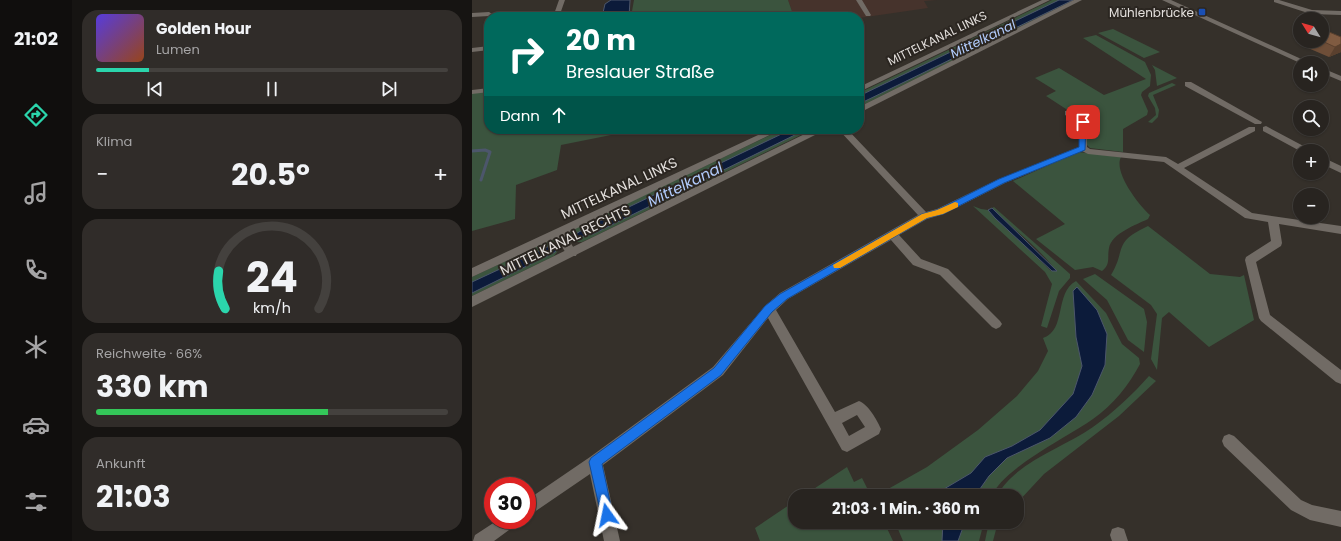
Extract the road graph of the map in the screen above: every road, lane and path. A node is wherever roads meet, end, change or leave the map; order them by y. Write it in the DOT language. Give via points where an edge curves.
graph roads {
  1 [pos="562,0"];
  2 [pos="859,0"];
  3 [pos="1047,0"];
  4 [pos="1079,0"];
  5 [pos="1166,0"];
  6 [pos="1276,1"];
  7 [pos="558,12"];
  8 [pos="1341,13"];
  9 [pos="484,14"];
  10 [pos="472,15"];
  11 [pos="868,15"];
  12 [pos="484,49"];
  13 [pos="472,50"];
  14 [pos="1293,57"];
  15 [pos="1329,73"];
  16 [pos="1341,79"];
  17 [pos="1188,84"];
  18 [pos="864,88"];
  19 [pos="484,91"];
  20 [pos="472,92"];
  21 [pos="864,108"];
  22 [pos="1068,113"];
  23 [pos="1255,125"];
  24 [pos="767,134"];
  25 [pos="812,134"];
  26 [pos="847,134"];
  27 [pos="1293,144"];
  28 [pos="1083,148"];
  29 [pos="1329,164"];
  30 [pos="1178,168"];
  31 [pos="1341,170"];
  32 [pos="924,216"];
  33 [pos="1274,220"];
  34 [pos="1341,230"];
  35 [pos="558,232"];
  36 [pos="892,234"];
  37 [pos="572,253"];
  38 [pos="472,273"];
  39 [pos="472,302"];
  40 [pos="769,309"];
  41 [pos="996,324"];
  42 [pos="1341,378"];
  43 [pos="834,420"];
  44 [pos="1229,442"];
  45 [pos="595,462"];
  46 [pos="536,503"];
  47 [pos="1341,519"];
  48 [pos="498,529"];
  49 [pos="481,541"];
  50 [pos="612,541"];
  1 -- 7 [label="street"];
  2 -- 11 [label="street"];
  3 -- 18 [label="street, MITTELKANAL LINKS"];
  4 -- 21 [label="main road"];
  5 -- 14 [label="main road"];
  6 -- 8 [label="street" via="1311,12"];
  9 -- 10 [label="street"];
  12 -- 13 [label="street"];
  15 -- 16 [label="main road"];
  17 -- 23 [label="street"];
  19 -- 20 [label="street"];
  22 -- 28 [label="street" via="1083,122"];
  23 -- 27 [label="street" via="1264,125 1266,129"];
  23 -- 30 [label="street"];
  24 -- 35 [label="street, MITTELKANAL LINKS"];
  25 -- 37 [label="main road, MITTELKANAL RECHTS"];
  26 -- 32 [label="street"];
  28 -- 30 [label="street" via="1088,151 1166,160"];
  28 -- 32 [label="street" via="1002,181 940,212"];
  29 -- 31 [label="street"];
  30 -- 33 [label="street" via="1249,216"];
  32 -- 36 [label="street"];
  33 -- 34 [label="street"];
  33 -- 42 [label="street" via="1277,243 1250,260 1265,318"];
  35 -- 37 [label="street"];
  35 -- 38 [label="street, MITTELKANAL LINKS"];
  36 -- 40 [label="street" via="784,296"];
  36 -- 41 [label="street" via="917,262 944,272"];
  37 -- 39 [label="main road, MITTELKANAL RECHTS"];
  40 -- 43 [label="street"];
  40 -- 45 [label="street" via="718,371"];
  44 -- 47 [label="street" via="1296,504 1310,512"];
  45 -- 46 [label="street"];
  45 -- 50 [label="street"];
  48 -- 49 [label="street"];
}
